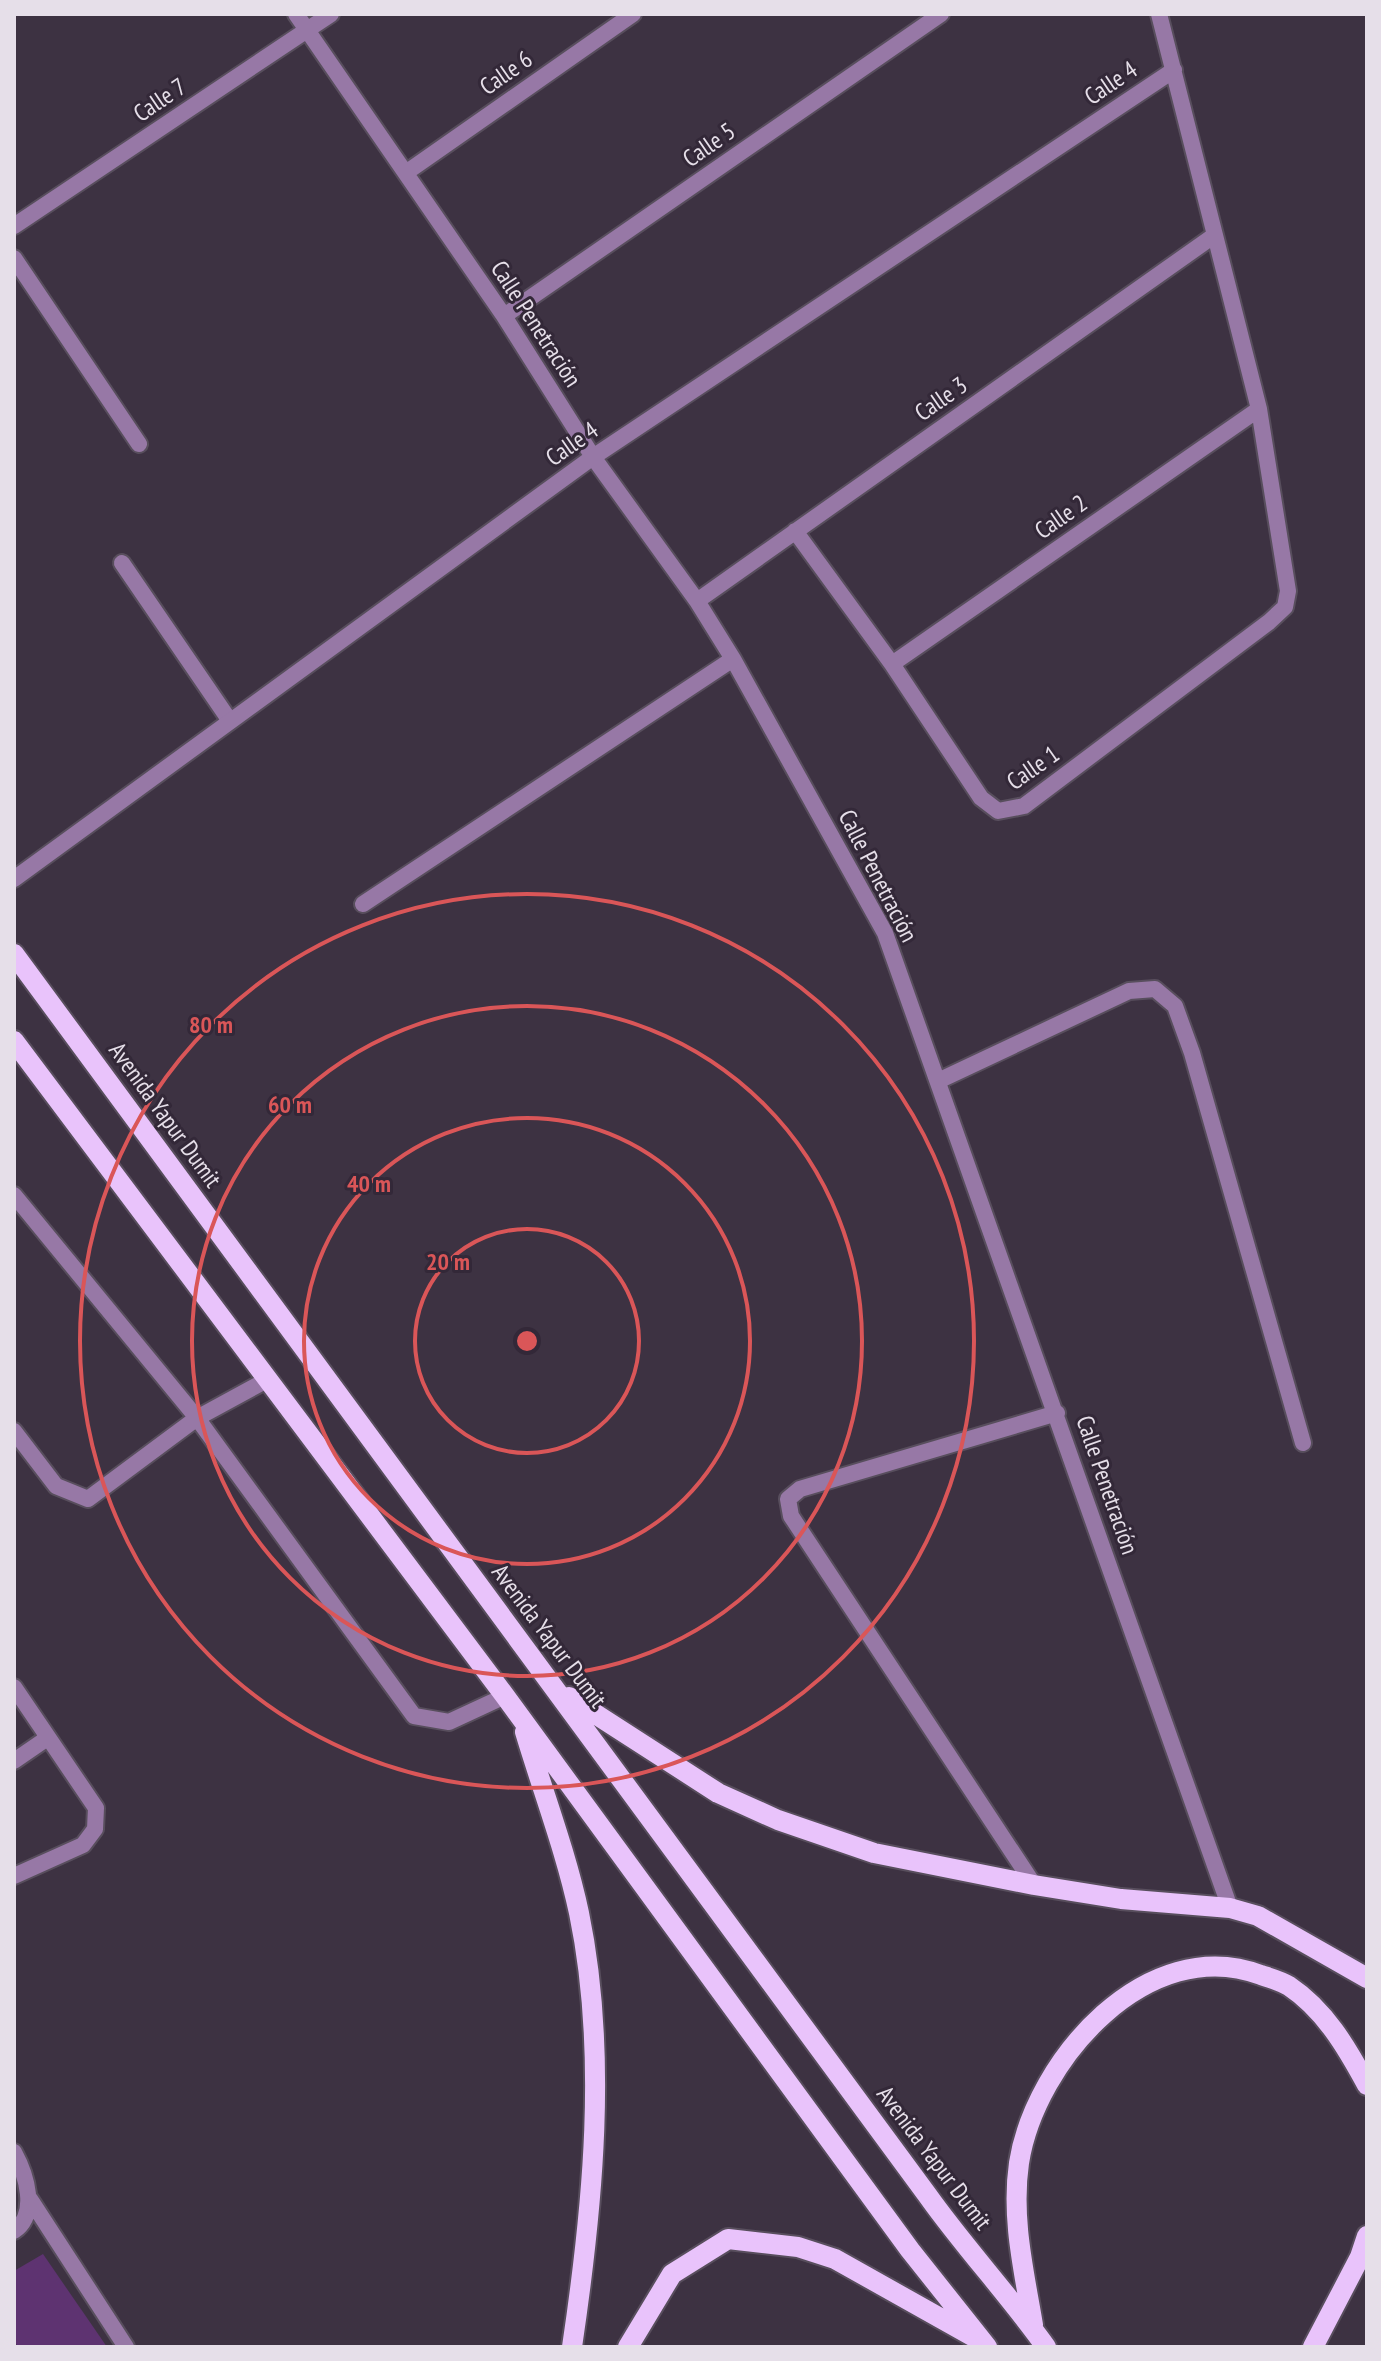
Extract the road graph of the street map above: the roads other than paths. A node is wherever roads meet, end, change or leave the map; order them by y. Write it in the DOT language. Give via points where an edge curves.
graph roads {
  1 [pos="296,14"];
  2 [pos="331,14"];
  3 [pos="633,14"];
  4 [pos="941,14"];
  5 [pos="1159,14"];
  6 [pos="308,31"];
  7 [pos="1174,70"];
  8 [pos="407,172"];
  9 [pos="14,226"];
  10 [pos="1212,237"];
  11 [pos="14,258"];
  12 [pos="504,316"];
  13 [pos="1259,409"];
  14 [pos="139,444"];
  15 [pos="593,457"];
  16 [pos="795,531"];
  17 [pos="122,563"];
  18 [pos="697,601"];
  19 [pos="733,659"];
  20 [pos="892,664"];
  21 [pos="230,721"];
  22 [pos="14,879"];
  23 [pos="363,904"];
  24 [pos="14,954"];
  25 [pos="14,1041"];
  26 [pos="938,1081"];
  27 [pos="14,1195"];
  28 [pos="265,1381"];
  29 [pos="1057,1413"];
  30 [pos="197,1418"];
  31 [pos="14,1431"];
  32 [pos="1303,1443"];
  33 [pos="14,1687"];
  34 [pos="553,1687"];
  35 [pos="505,1696"];
  36 [pos="520,1717"];
  37 [pos="46,1739"];
  38 [pos="14,1761"];
  39 [pos="14,1876"];
  40 [pos="1034,1885"];
  41 [pos="1230,1908"];
  42 [pos="1367,1978"];
  43 [pos="1367,2085"];
  44 [pos="14,2152"];
  45 [pos="30,2199"];
  46 [pos="14,2231"];
  47 [pos="1367,2236"];
  48 [pos="1033,2329"];
  49 [pos="985,2345"];
  50 [pos="126,2347"];
  51 [pos="572,2347"];
  52 [pos="628,2347"];
  53 [pos="1046,2347"];
  54 [pos="1313,2347"];
  1 -- 6 [label="street, Calle Penetración"];
  2 -- 6 [label="street, Calle 7"];
  3 -- 8 [label="street, Calle 6"];
  4 -- 12 [label="street, Calle 5"];
  5 -- 7 [label="street"];
  6 -- 8 [label="street, Calle Penetración"];
  6 -- 9 [label="street, Calle 7"];
  7 -- 10 [label="street"];
  7 -- 15 [label="street, Calle 4"];
  8 -- 12 [label="street, Calle Penetración"];
  10 -- 13 [label="street"];
  10 -- 16 [label="street, Calle 3"];
  11 -- 14 [label="street"];
  12 -- 15 [label="street, Calle Penetración"];
  13 -- 20 [label="street, Calle 2"];
  13 -- 20 [label="street, Calle 1" via="1288,599 1269,622 1024,806 998,811 981,798"];
  15 -- 18 [label="street, Calle Penetración"];
  15 -- 21 [label="street, Calle 4"];
  16 -- 18 [label="street, Calle 3"];
  16 -- 20 [label="street, Calle 1"];
  17 -- 21 [label="street"];
  18 -- 19 [label="street, Calle Penetración"];
  19 -- 23 [label="street"];
  19 -- 26 [label="street, Calle Penetración" via="885,933"];
  21 -- 22 [label="street, Calle 4"];
  24 -- 34 [label="main road, Avenida Yapur Dumit"];
  25 -- 28 [label="main road"];
  26 -- 29 [label="street, Calle Penetración"];
  26 -- 32 [label="street" via="1129,991 1155,989 1175,1006"];
  27 -- 30 [label="street"];
  28 -- 30 [label="street"];
  28 -- 35 [label="main road"];
  29 -- 40 [label="street" via="800,1489 788,1499 791,1516"];
  29 -- 41 [label="street, Calle Penetración"];
  30 -- 31 [label="street" via="88,1499 56,1486"];
  30 -- 35 [label="street" via="414,1716 449,1722"];
  33 -- 37 [label="street"];
  34 -- 40 [label="main road" via="718,1793 778,1820 874,1853"];
  34 -- 48 [label="main road, Avenida Yapur Dumit" via="936,2207"];
  35 -- 36 [label="main road"];
  36 -- 49 [label="main road"];
  36 -- 51 [label="main road" via="578,1911 594,2015 592,2134 582,2284"];
  37 -- 38 [label="street"];
  37 -- 39 [label="street" via="96,1808 95,1829 83,1845"];
  40 -- 41 [label="main road"];
  41 -- 42 [label="main road" via="1258,1916"];
  43 -- 48 [label="main road" via="1339,2035 1288,1985 1238,1966 1187,1967 1134,1992 1095,2023 1062,2061 1037,2102 1028,2132 1020,2162 1016,2224"];
  44 -- 45 [label="street"];
  45 -- 46 [label="street"];
  45 -- 50 [label="street"];
  47 -- 54 [label="main road"];
  48 -- 53 [label="main road, Avenida Yapur Dumit"];
  49 -- 52 [label="main road" via="835,2259 798,2247 728,2239 672,2274"];
}
